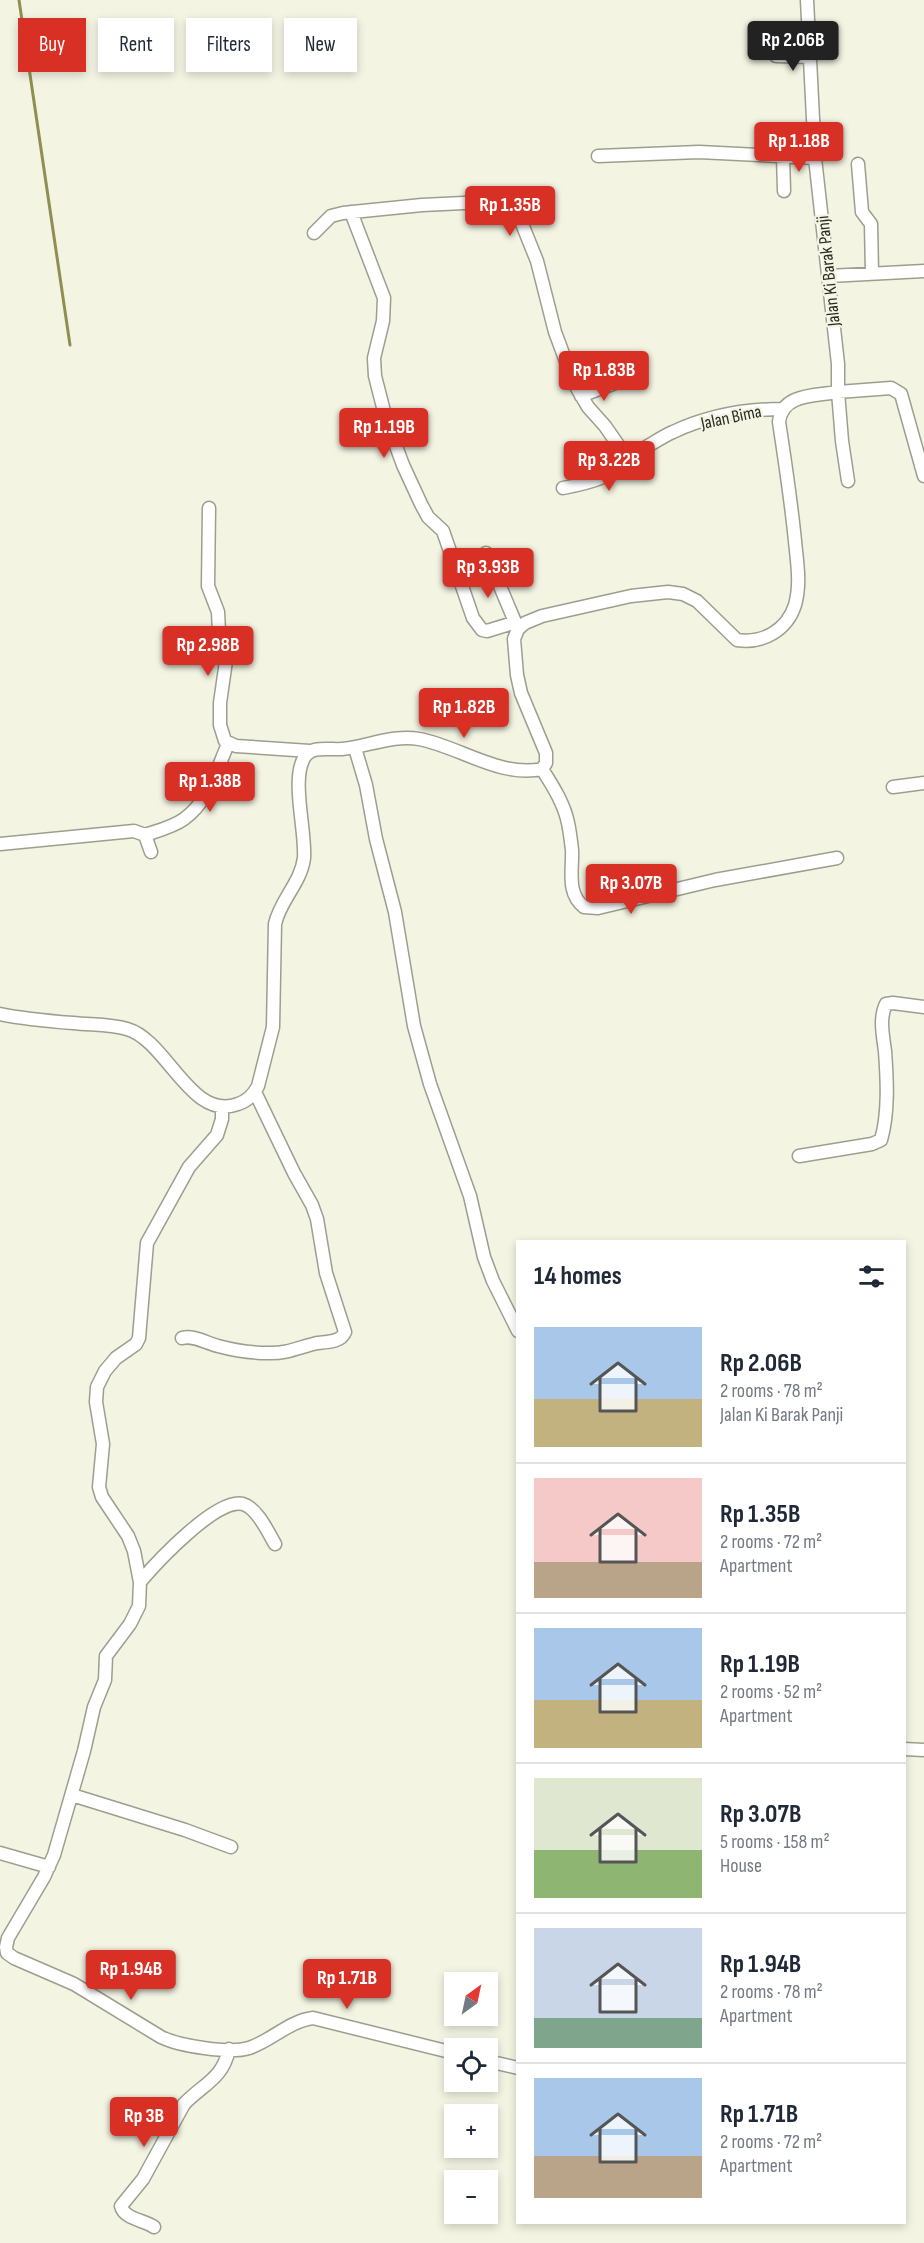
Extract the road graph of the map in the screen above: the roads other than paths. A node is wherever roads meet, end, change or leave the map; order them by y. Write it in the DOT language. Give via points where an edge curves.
graph roads {
  1 [pos="807,0"];
  2 [pos="776,56"];
  3 [pos="811,57"];
  4 [pos="597,156"];
  5 [pos="783,156"];
  6 [pos="815,158"];
  7 [pos="858,164"];
  8 [pos="784,191"];
  9 [pos="351,212"];
  10 [pos="314,233"];
  11 [pos="924,271"];
  12 [pos="872,273"];
  13 [pos="829,276"];
  14 [pos="618,382"];
  15 [pos="838,392"];
  16 [pos="581,396"];
  17 [pos="783,409"];
  18 [pos="632,454"];
  19 [pos="924,476"];
  20 [pos="848,481"];
  21 [pos="563,488"];
  22 [pos="209,508"];
  23 [pos="486,553"];
  24 [pos="516,626"];
  25 [pos="228,744"];
  26 [pos="355,747"];
  27 [pos="310,751"];
  28 [pos="542,769"];
  29 [pos="924,783"];
  30 [pos="893,787"];
  31 [pos="145,835"];
  32 [pos="0,844"];
  33 [pos="150,852"];
  34 [pos="837,858"];
  35 [pos="924,1007"];
  36 [pos="0,1014"];
  37 [pos="255,1092"];
  38 [pos="222,1107"];
  39 [pos="799,1156"];
  40 [pos="516,1327"];
  41 [pos="182,1338"];
  42 [pos="275,1544"];
  43 [pos="140,1582"];
  44 [pos="906,1749"];
  45 [pos="924,1750"];
  46 [pos="72,1796"];
  47 [pos="231,1847"];
  48 [pos="0,1853"];
  49 [pos="49,1867"];
  50 [pos="4,1952"];
  51 [pos="229,2049"];
  52 [pos="444,2051"];
  53 [pos="498,2063"];
  54 [pos="516,2068"];
  55 [pos="154,2227"];
  1 -- 3 [label="street, Jalan Ki Barak Panji"];
  2 -- 3 [label="street"];
  3 -- 6 [label="street, Jalan Ki Barak Panji"];
  4 -- 5 [label="street" via="699,152"];
  5 -- 6 [label="street"];
  5 -- 8 [label="street"];
  6 -- 13 [label="street, Jalan Ki Barak Panji"];
  7 -- 12 [label="street" via="862,212 871,224"];
  9 -- 10 [label="street" via="331,216"];
  9 -- 16 [label="street" via="500,200 510,203 537,261 555,332"];
  9 -- 24 [label="street" via="384,298 374,357 375,376 403,465 425,511 443,531 478,626 487,631"];
  11 -- 12 [label="street"];
  12 -- 13 [label="street"];
  13 -- 15 [label="street, Jalan Ki Barak Panji"];
  14 -- 16 [label="street"];
  15 -- 17 [label="street" via="795,399"];
  15 -- 19 [label="street" via="891,388 901,394"];
  15 -- 20 [label="street, Jalan Ki Barak Panji"];
  16 -- 18 [label="street" via="618,447"];
  17 -- 18 [label="street, Jalan Bima" via="751,409 708,420 678,430"];
  17 -- 24 [label="street" via="779,422 798,588 792,611 777,632 753,640 737,640 698,601 668,592 646,593 542,616"];
  18 -- 21 [label="street, Jalan Bima" via="608,475"];
  22 -- 25 [label="street" via="208,586 227,654 220,714"];
  23 -- 24 [label="street"];
  24 -- 28 [label="street" via="513,647 517,675 546,753"];
  25 -- 27 [label="street"];
  25 -- 31 [label="street" via="212,785 191,812 183,820"];
  26 -- 27 [label="street"];
  26 -- 28 [label="street" via="414,738 478,760 524,771"];
  26 -- 40 [label="street" via="395,912 410,1005 430,1084 470,1196 490,1273"];
  27 -- 37 [label="street" via="301,765 299,787 303,860 299,877 277,915 273,1027"];
  28 -- 34 [label="street" via="568,820 571,884 584,907 598,908 715,880"];
  29 -- 30 [label="street"];
  31 -- 32 [label="street" via="134,831"];
  31 -- 33 [label="street"];
  35 -- 39 [label="street" via="892,1003 883,1010 886,1083 881,1140"];
  36 -- 38 [label="street" via="133,1031 198,1096"];
  37 -- 38 [label="street" via="242,1103"];
  37 -- 41 [label="street" via="312,1205 326,1273 345,1332 337,1340 278,1353"];
  38 -- 43 [label="street" via="217,1135 189,1167 147,1243 139,1338 110,1363 97,1387 103,1444 100,1492 128,1536"];
  42 -- 43 [label="street" via="251,1509 233,1504 193,1529"];
  43 -- 46 [label="street" via="136,1613 106,1656 105,1680 94,1707"];
  44 -- 45 [label="street"];
  46 -- 47 [label="street"];
  46 -- 49 [label="street"];
  48 -- 49 [label="street"];
  49 -- 50 [label="street" via="8,1938"];
  50 -- 51 [label="street" via="74,1984 176,2044"];
  51 -- 52 [label="street" via="248,2049 313,2018"];
  51 -- 55 [label="street" via="215,2079 184,2104 143,2180 122,2206 127,2215"];
  53 -- 54 [label="street"];
}
